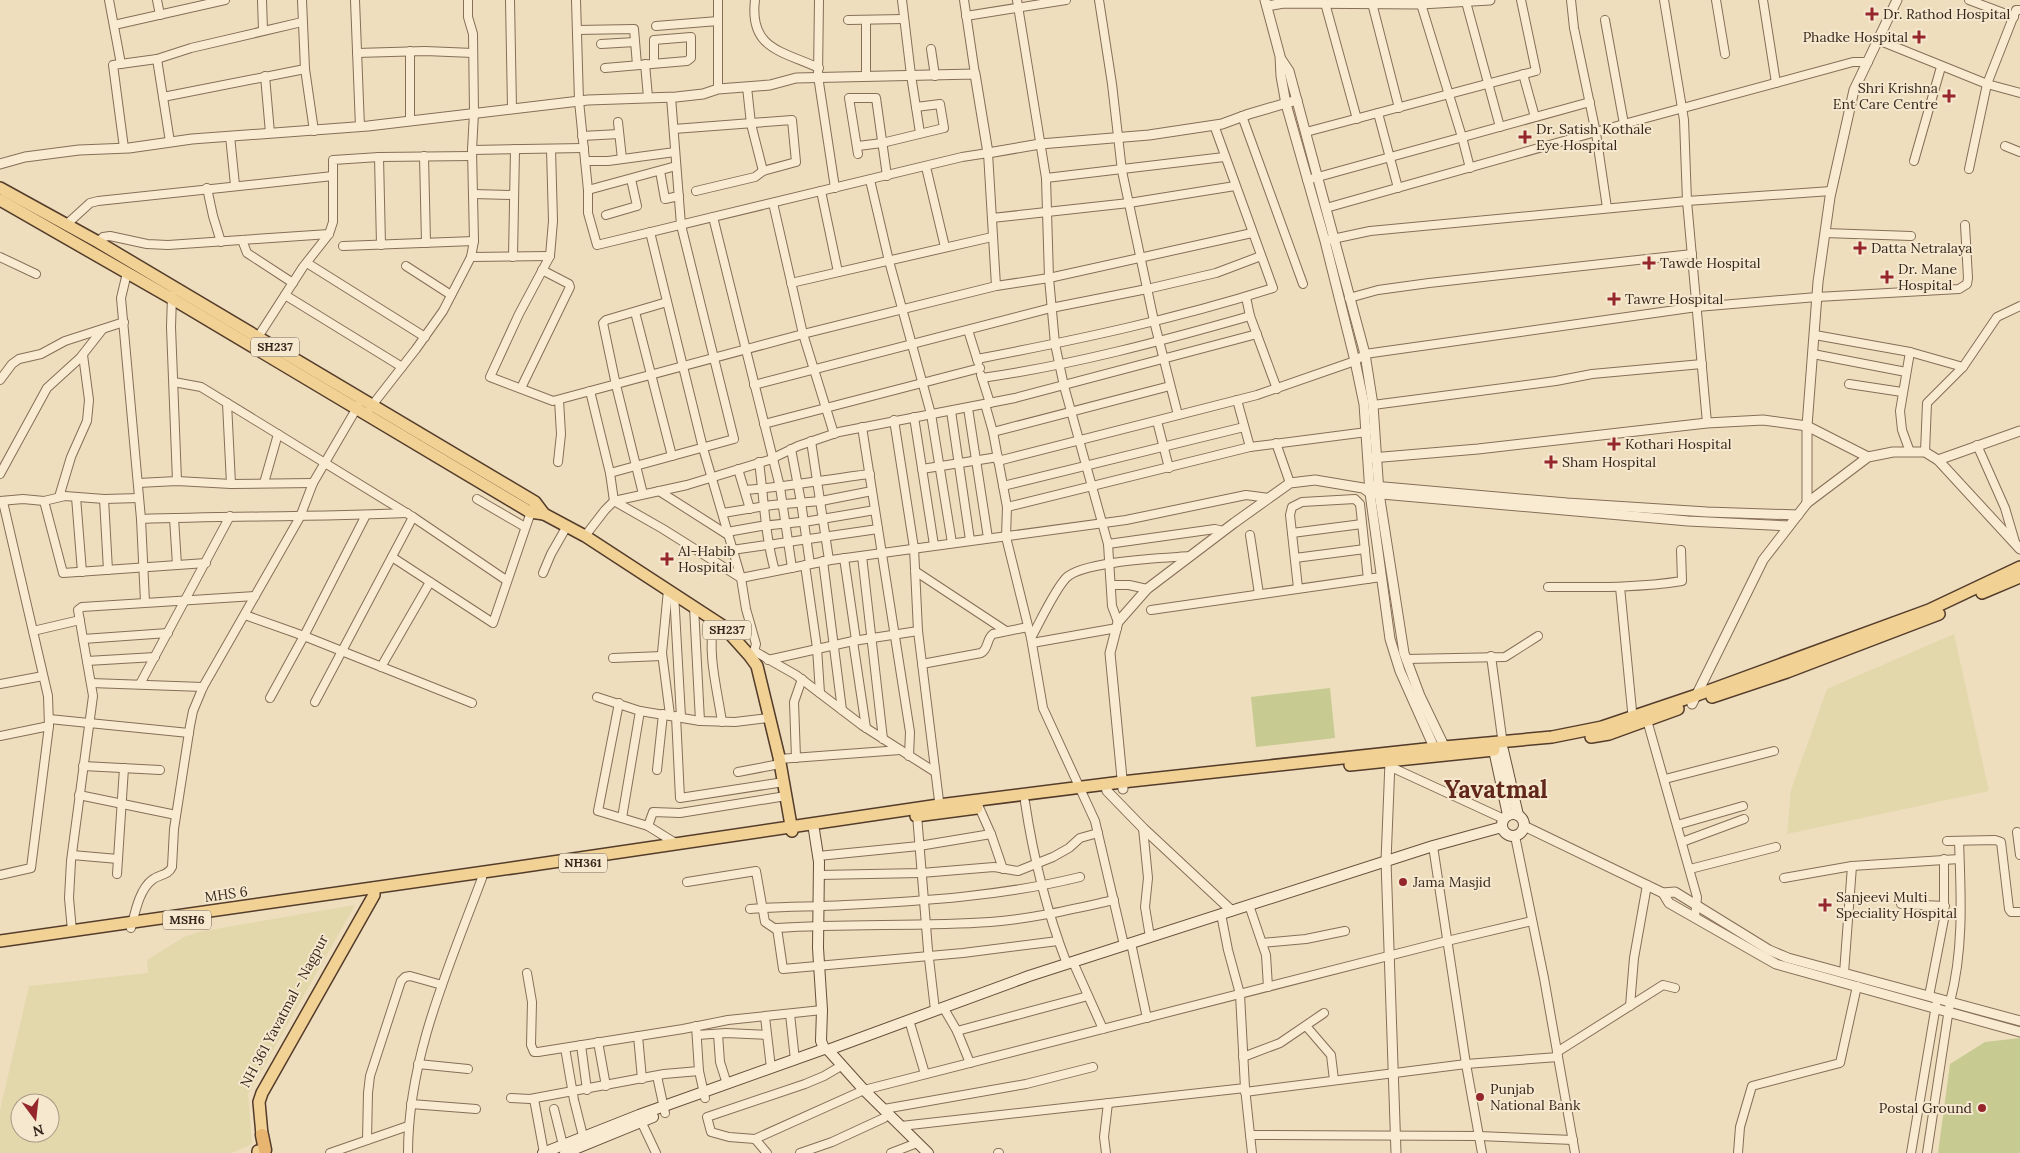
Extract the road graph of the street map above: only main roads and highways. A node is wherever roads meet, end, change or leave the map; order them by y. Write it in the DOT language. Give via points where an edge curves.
graph roads {
  1 [pos="0,188"];
  2 [pos="0,200"];
  3 [pos="174,293"];
  4 [pos="2020,567"];
  5 [pos="2020,577"];
  6 [pos="1694,699"];
  7 [pos="1633,721"];
  8 [pos="1500,747"];
  9 [pos="1441,751"];
  10 [pos="1123,785"];
  11 [pos="1082,791"];
  12 [pos="940,809"];
  13 [pos="1508,819"];
  14 [pos="792,829"];
  15 [pos="814,830"];
  16 [pos="679,846"];
  17 [pos="369,892"];
  18 [pos="132,925"];
  19 [pos="0,941"];
  20 [pos="0,948"];
  21 [pos="826,1051"];
  22 [pos="704,1095"];
  23 [pos="884,1114"];
  24 [pos="259,1135"];
  25 [pos="916,1147"];
  26 [pos="565,1151"];
  27 [pos="262,1152"];
  28 [pos="544,1153"];
  29 [pos="928,1153"];
  1 -- 3 [label="main road, SH237" via="98,242"];
  2 -- 3 [label="main road, SH237" via="128,273"];
  3 -- 14 [label="main road, SH237" via="585,536 723,626 753,655 757,666"];
  4 -- 6 [label="main road" via="1929,610"];
  5 -- 6 [label="main road" via="1892,633 1787,672"];
  6 -- 7 [label="main road"];
  6 -- 7 [label="main road" via="1647,720"];
  7 -- 8 [label="main road" via="1609,734 1554,744"];
  8 -- 9 [label="main road"];
  8 -- 13 [label="main road"];
  9 -- 10 [label="main road"];
  9 -- 10 [label="main road" via="1391,764"];
  10 -- 11 [label="main road"];
  11 -- 12 [label="main road"];
  11 -- 12 [label="main road" via="1025,802"];
  12 -- 14 [label="main road"];
  12 -- 15 [label="main road"];
  13 -- 13 [label="main road" via="1508,835 1521,833 1523,820"];
  13 -- 21 [label="main road" via="1070,963"];
  14 -- 15 [label="main road"];
  14 -- 16 [label="main road, NH361"];
  15 -- 21 [label="main road" via="819,875 821,1042"];
  16 -- 17 [label="main road"];
  16 -- 17 [label="main road, NH361" via="482,878"];
  17 -- 18 [label="main road, MSH6"];
  17 -- 24 [label="main road" via="262,1093"];
  18 -- 19 [label="main road"];
  18 -- 20 [label="main road, MSH6"];
  21 -- 22 [label="main road"];
  21 -- 22 [label="main road" via="771,1068"];
  21 -- 23 [label="main road"];
  22 -- 26 [label="main road"];
  23 -- 25 [label="main road"];
  23 -- 25 [label="main road" via="901,1126"];
  24 -- 27 [label="highway"];
  25 -- 29 [label="main road"];
  26 -- 28 [label="main road"];
}
